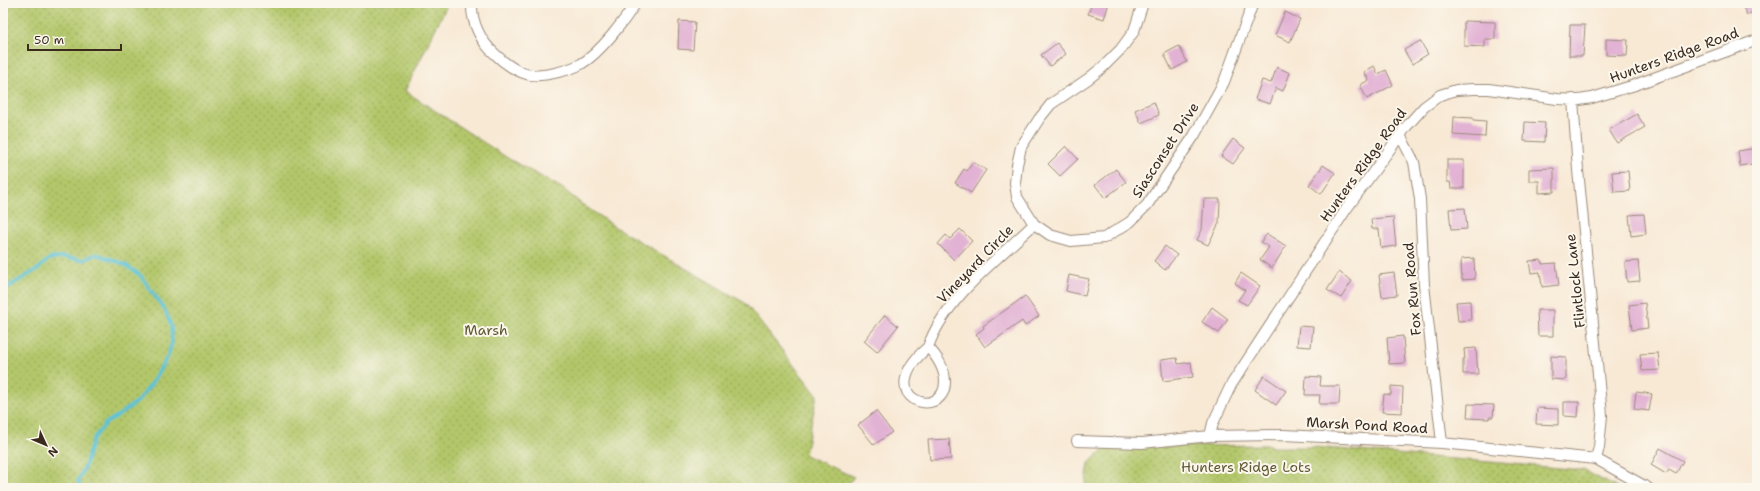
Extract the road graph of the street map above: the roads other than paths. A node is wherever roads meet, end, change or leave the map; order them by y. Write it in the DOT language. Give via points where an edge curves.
graph roads {
  1 [pos="472,3"];
  2 [pos="636,3"];
  3 [pos="1143,3"];
  4 [pos="1253,3"];
  5 [pos="1757,40"];
  6 [pos="1573,100"];
  7 [pos="1400,135"];
  8 [pos="1034,224"];
  9 [pos="928,347"];
  10 [pos="1210,436"];
  11 [pos="1077,442"];
  12 [pos="1442,443"];
  13 [pos="1596,459"];
  14 [pos="1648,488"];
  1 -- 2 [label="street" via="472,13 478,31 488,48 516,70 532,75 556,73 581,64 613,34"];
  3 -- 8 [label="street, Siasconset Drive" via="1134,31 1121,48 1103,67 1051,104 1038,119 1021,147 1016,165 1017,197"];
  4 -- 8 [label="street, Siasconset Drive" via="1224,82 1194,136 1147,205 1130,222 1104,238 1071,241 1050,235"];
  5 -- 6 [label="street, Hunters Ridge Road" via="1635,85 1592,98"];
  6 -- 7 [label="street, Hunters Ridge Road" via="1489,89 1456,90 1440,96 1424,107"];
  6 -- 13 [label="street, Flintlock Lane" via="1602,415 1600,447"];
  7 -- 10 [label="street, Hunters Ridge Road" via="1346,208 1232,385 1213,423"];
  7 -- 12 [label="street, Fox Run Road" via="1414,162 1420,199 1424,285"];
  8 -- 9 [label="street, Vineyard Circle" via="948,309 933,333"];
  9 -- 9 [label="street, Vineyard Circle" via="942,364 945,378 945,389 942,394 929,403 919,402 910,397 905,380 914,360"];
  10 -- 11 [label="street, Marsh Pond Road" via="1142,443"];
  10 -- 12 [label="street, Marsh Pond Road" via="1284,435"];
  12 -- 13 [label="street, Marsh Pond Road"];
  13 -- 14 [label="street, Marsh Pond Road"];
}
